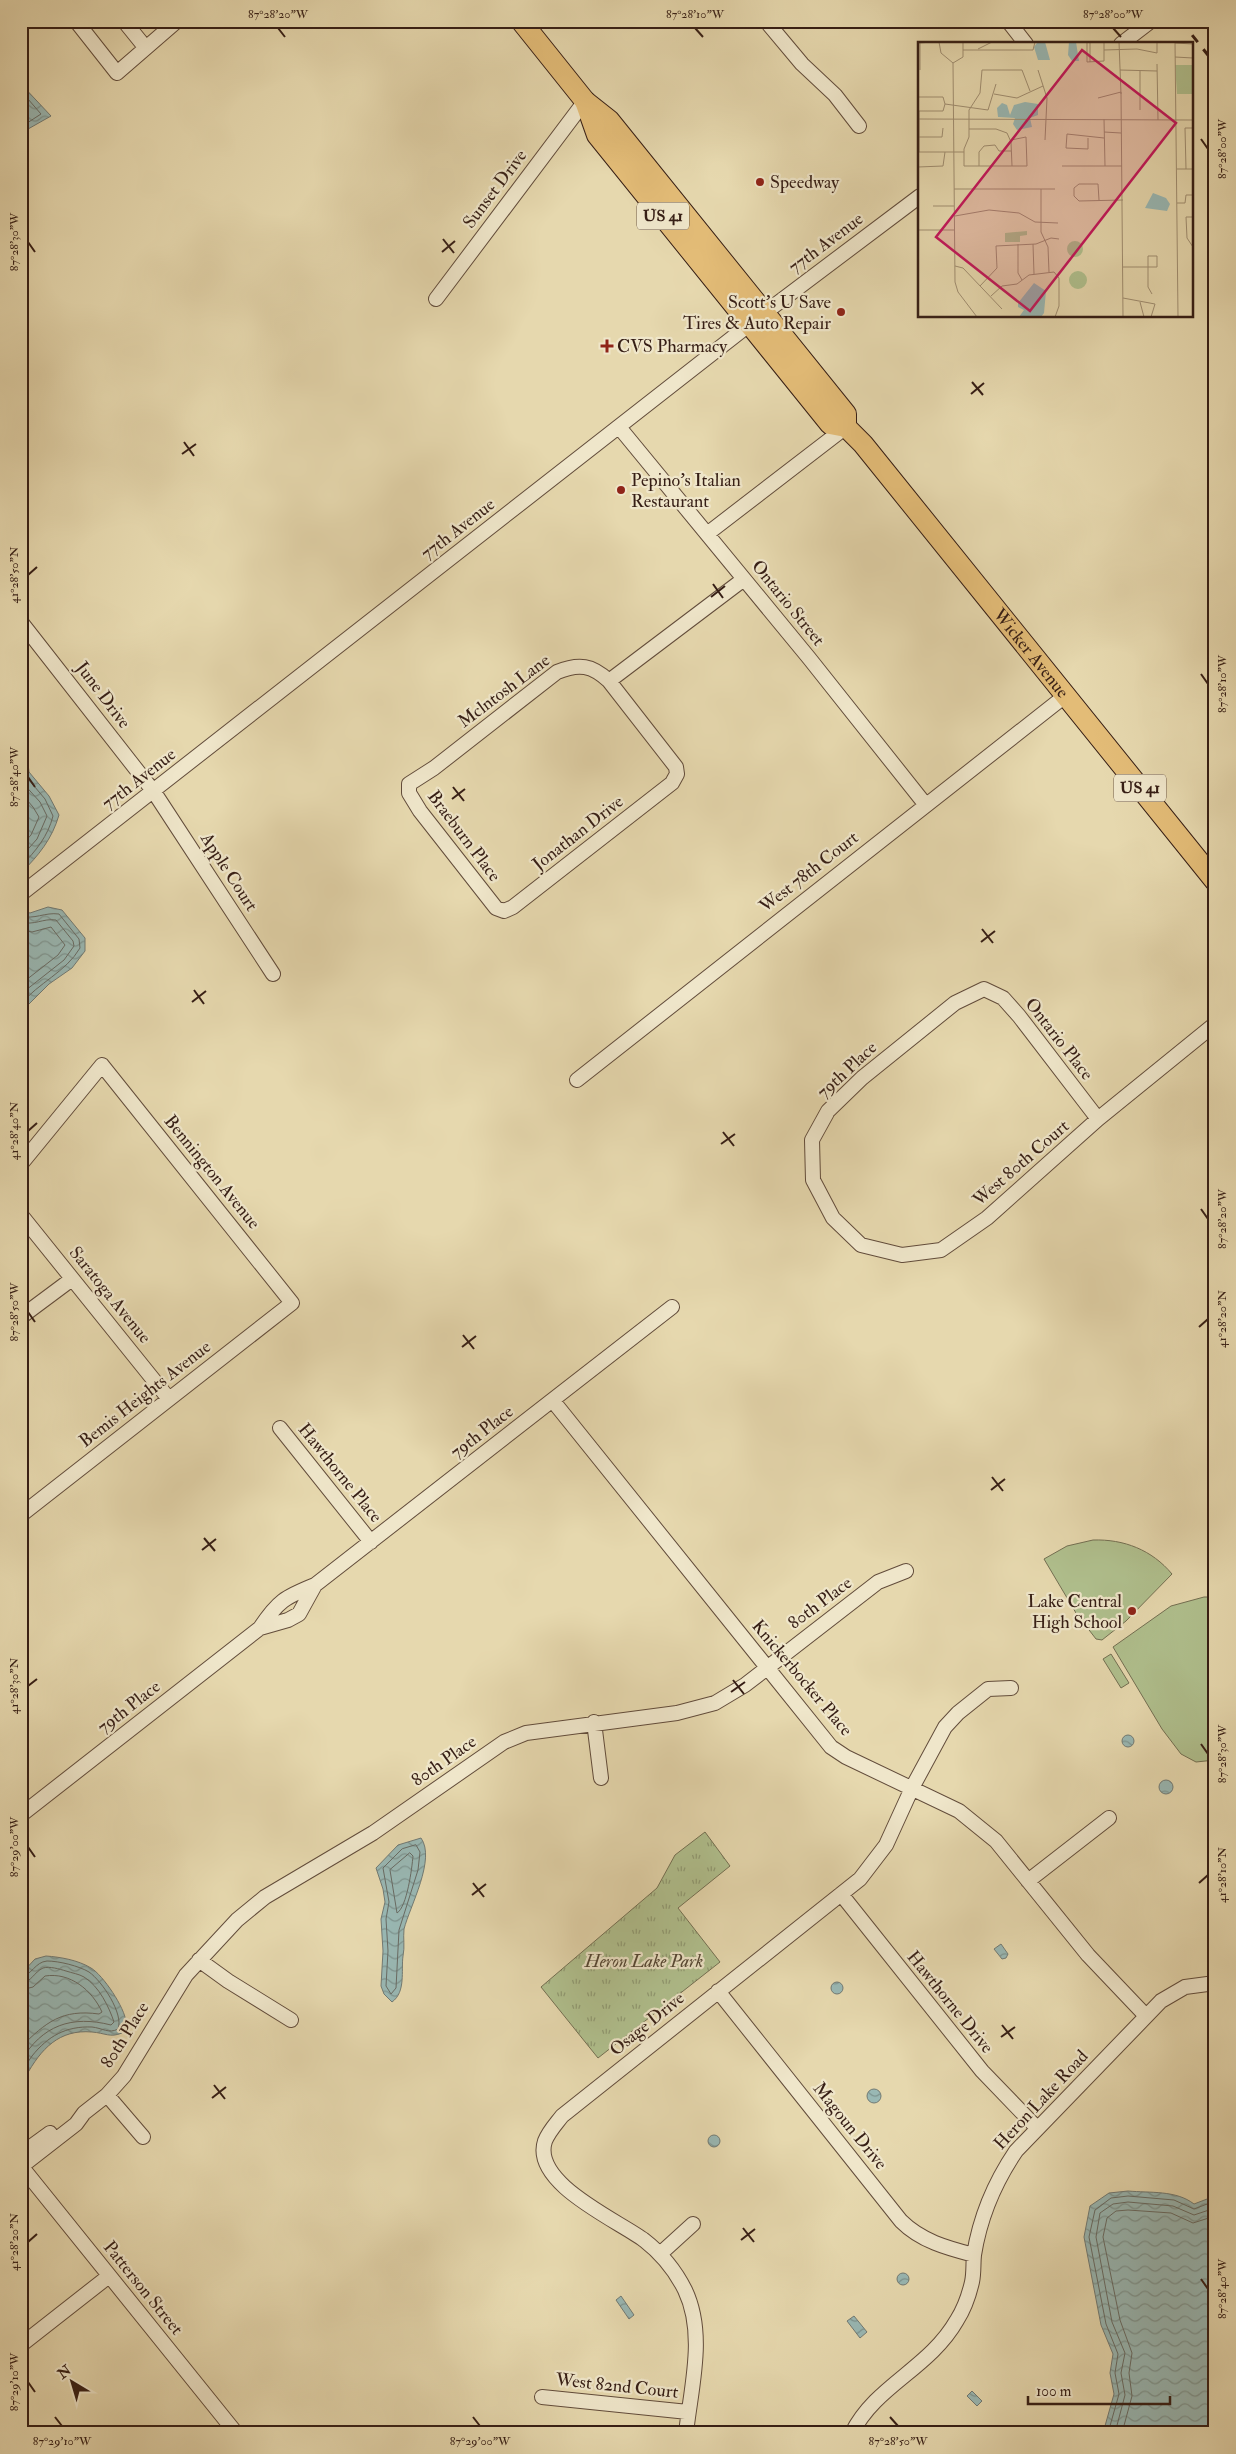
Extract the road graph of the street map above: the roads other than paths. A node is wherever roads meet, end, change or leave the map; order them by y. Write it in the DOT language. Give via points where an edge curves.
graph roads {
  1 [pos="76,21"];
  2 [pos="124,21"];
  3 [pos="177,21"];
  4 [pos="521,21"];
  5 [pos="766,21"];
  6 [pos="1008,21"];
  7 [pos="1150,21"];
  8 [pos="1024,42"];
  9 [pos="1124,42"];
  10 [pos="145,47"];
  11 [pos="585,101"];
  12 [pos="859,126"];
  13 [pos="918,198"];
  14 [pos="436,299"];
  15 [pos="758,319"];
  16 [pos="619,427"];
  17 [pos="846,427"];
  18 [pos="707,534"];
  19 [pos="744,579"];
  20 [pos="21,622"];
  21 [pos="609,681"];
  22 [pos="1065,696"];
  23 [pos="677,774"];
  24 [pos="409,784"];
  25 [pos="154,792"];
  26 [pos="925,804"];
  27 [pos="1215,881"];
  28 [pos="21,894"];
  29 [pos="496,908"];
  30 [pos="273,974"];
  31 [pos="984,989"];
  32 [pos="1215,1024"];
  33 [pos="577,1080"];
  34 [pos="1098,1119"];
  35 [pos="21,1164"];
  36 [pos="21,1215"];
  37 [pos="833,1218"];
  38 [pos="72,1279"];
  39 [pos="292,1303"];
  40 [pos="672,1307"];
  41 [pos="21,1317"];
  42 [pos="170,1399"];
  43 [pos="553,1400"];
  44 [pos="280,1428"];
  45 [pos="21,1515"];
  46 [pos="371,1542"];
  47 [pos="906,1570"];
  48 [pos="315,1585"];
  49 [pos="260,1628"];
  50 [pos="767,1668"];
  51 [pos="1011,1688"];
  52 [pos="594,1722"];
  53 [pos="601,1778"];
  54 [pos="912,1788"];
  55 [pos="21,1815"];
  56 [pos="1109,1818"];
  57 [pos="1028,1881"];
  58 [pos="841,1894"];
  59 [pos="199,1960"];
  60 [pos="1215,1983"];
  61 [pos="718,1991"];
  62 [pos="1146,2016"];
  63 [pos="291,2020"];
  64 [pos="107,2094"];
  65 [pos="1037,2128"];
  66 [pos="144,2137"];
  67 [pos="22,2162"];
  68 [pos="693,2224"];
  69 [pos="660,2254"];
  70 [pos="974,2255"];
  71 [pos="109,2276"];
  72 [pos="21,2345"];
  73 [pos="542,2397"];
  74 [pos="688,2412"];
  75 [pos="236,2433"];
  76 [pos="686,2433"];
  77 [pos="852,2433"];
  1 -- 10 [label="street" via="117,72"];
  2 -- 10 [label="street"];
  3 -- 10 [label="street"];
  4 -- 11 [label="highway, Wicker Avenue / US 41"];
  5 -- 12 [label="street" via="802,64 836,95"];
  6 -- 8 [label="street"];
  7 -- 9 [label="street"];
  11 -- 14 [label="street, Sunset Drive"];
  11 -- 15 [label="highway, Wicker Avenue / US 41" via="598,134"];
  13 -- 15 [label="street, 77th Avenue"];
  15 -- 16 [label="street, 77th Avenue"];
  15 -- 17 [label="highway, Wicker Avenue / US 41" via="846,414"];
  16 -- 18 [label="street, Ontario Street"];
  16 -- 25 [label="street, 77th Avenue"];
  17 -- 18 [label="street"];
  17 -- 22 [label="highway, Wicker Avenue / US 41"];
  18 -- 19 [label="street, Ontario Street"];
  19 -- 21 [label="street"];
  19 -- 26 [label="street, Ontario Street"];
  20 -- 25 [label="street, June Drive"];
  21 -- 23 [label="street, Mclntosh Lane" via="676,767"];
  21 -- 24 [label="street, Mclntosh Lane" via="600,672 584,665 570,666 558,672"];
  22 -- 26 [label="street, West 78th Court"];
  22 -- 27 [label="highway, Wicker Avenue / US 41"];
  23 -- 29 [label="street, Jonathan Drive" via="672,783 513,907 504,911"];
  24 -- 29 [label="street, Braeburn Place" via="409,793 420,810"];
  25 -- 28 [label="street, 77th Avenue"];
  25 -- 30 [label="street, Apple Court"];
  26 -- 33 [label="street, West 78th Court"];
  31 -- 34 [label="street, Ontario Place" via="1003,998 1019,1016"];
  31 -- 37 [label="street, 79th Place" via="955,1002 862,1078 828,1112 812,1140 813,1180"];
  32 -- 34 [label="street, West 80th Court"];
  34 -- 37 [label="street, West 80th Court" via="987,1218 942,1250 902,1255 861,1245"];
  35 -- 39 [label="street, Bennington Avenue" via="102,1065"];
  36 -- 38 [label="street, Saratoga Avenue"];
  38 -- 41 [label="street"];
  38 -- 42 [label="street, Saratoga Avenue"];
  39 -- 42 [label="street, Bemis Heights Avenue"];
  40 -- 43 [label="street, 79th Place"];
  42 -- 45 [label="street, Bemis Heights Avenue"];
  43 -- 46 [label="street, 79th Place"];
  43 -- 50 [label="street, Knickerbocker Place"];
  44 -- 46 [label="street, Hawthorne Place"];
  46 -- 48 [label="street, 79th Place"];
  47 -- 50 [label="street, 80th Place" via="878,1582"];
  48 -- 49 [label="street, 79th Place" via="284,1598"];
  48 -- 49 [label="street, 79th Place" via="299,1614"];
  49 -- 55 [label="street, 79th Place"];
  50 -- 52 [label="street, 80th Place" via="715,1703 677,1712"];
  50 -- 54 [label="street, Knickerbocker Place" via="831,1747"];
  51 -- 54 [label="street, Osage Drive" via="988,1689 958,1713 935,1743"];
  52 -- 53 [label="street"];
  52 -- 59 [label="street, 80th Place" via="526,1732 504,1742 373,1833 265,1897 237,1920"];
  54 -- 57 [label="street, Knickerbocker Place" via="959,1811 978,1826 996,1841"];
  54 -- 58 [label="street, Osage Drive" via="886,1845 860,1879"];
  56 -- 57 [label="street"];
  57 -- 62 [label="street, Knickerbocker Place" via="1105,1975"];
  58 -- 61 [label="street, Osage Drive"];
  58 -- 65 [label="street, Hawthorne Drive" via="982,2071"];
  59 -- 63 [label="street"];
  59 -- 64 [label="street, 80th Place" via="172,1995 124,2076"];
  60 -- 62 [label="street, Heron Lake Road" via="1196,1984 1172,1993"];
  61 -- 69 [label="street, Osage Drive" via="562,2116 545,2143 545,2158 556,2180"];
  61 -- 70 [label="street, Magoun Drive" via="905,2225 918,2236 939,2246"];
  62 -- 65 [label="street, Heron Lake Road"];
  64 -- 66 [label="street"];
  64 -- 67 [label="street, 80th Place" via="76,2124"];
  65 -- 70 [label="street, Heron Lake Road" via="1016,2151 994,2188 986,2206"];
  67 -- 71 [label="street, Patterson Street"];
  68 -- 69 [label="street"];
  69 -- 74 [label="street, Osage Drive" via="682,2284 694,2316 697,2344"];
  70 -- 77 [label="street, Heron Lake Road" via="973,2281 966,2302 947,2336 922,2363 868,2407"];
  71 -- 72 [label="street"];
  71 -- 75 [label="street, Patterson Street"];
  73 -- 74 [label="street, West 82nd Court"];
  74 -- 76 [label="street, Osage Drive"];
}
